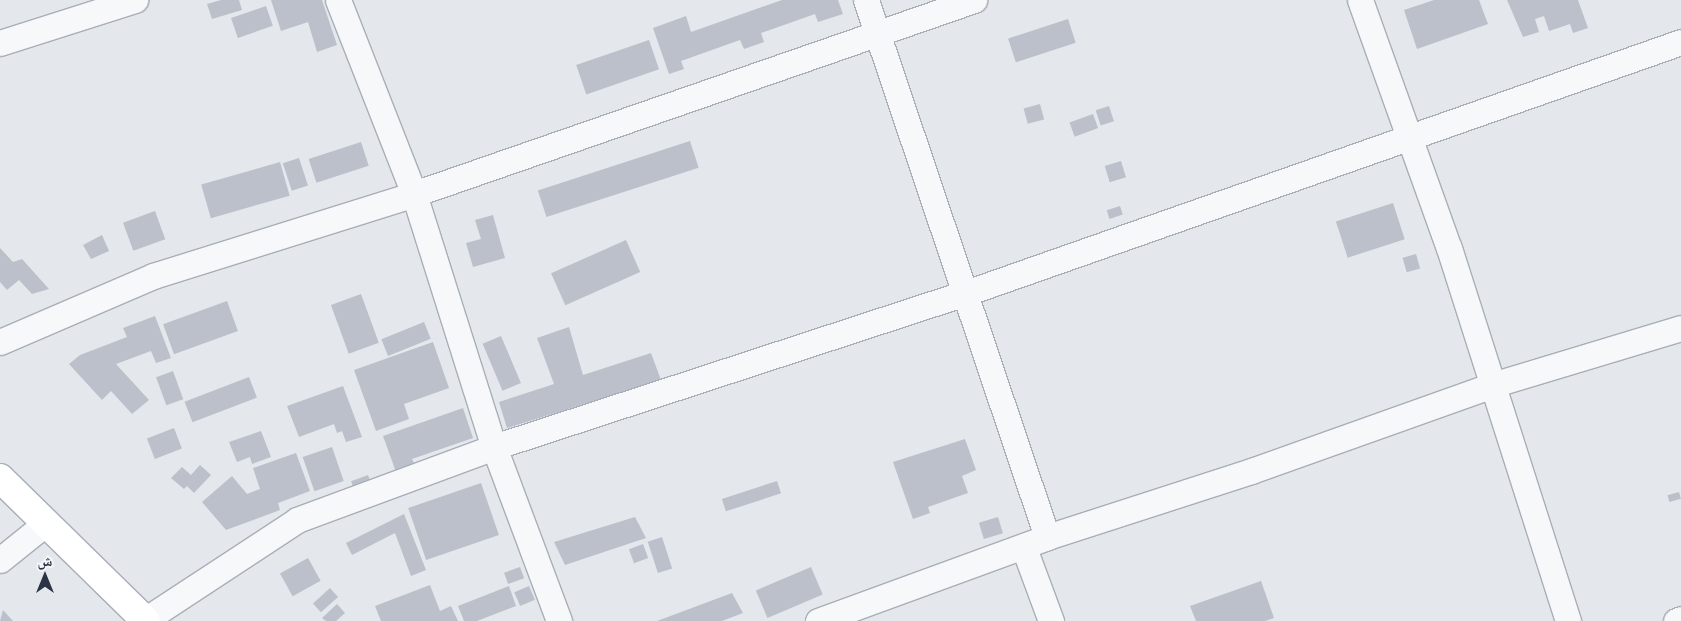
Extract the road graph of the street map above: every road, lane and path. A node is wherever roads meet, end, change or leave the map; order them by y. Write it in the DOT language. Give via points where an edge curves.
graph roads {
  1 [pos="136,0"];
  2 [pos="338,0"];
  3 [pos="866,0"];
  4 [pos="974,0"];
  5 [pos="1360,0"];
  6 [pos="877,34"];
  7 [pos="1681,42"];
  8 [pos="0,43"];
  9 [pos="1407,136"];
  10 [pos="414,194"];
  11 [pos="963,294"];
  12 [pos="1681,328"];
  13 [pos="0,342"];
  14 [pos="1492,385"];
  15 [pos="494,447"];
  16 [pos="0,478"];
  17 [pos="46,523"];
  18 [pos="1048,537"];
  19 [pos="1024,548"];
  20 [pos="0,560"];
  21 [pos="1681,619"];
  22 [pos="145,620"];
  23 [pos="559,621"];
  24 [pos="818,621"];
  25 [pos="1051,621"];
  26 [pos="1568,621"];
  27 [pos="1676,621"];
  1 -- 8 [label="street"];
  2 -- 10 [label="street"];
  3 -- 6 [label="street"];
  4 -- 6 [label="street"];
  5 -- 9 [label="street"];
  6 -- 10 [label="street"];
  6 -- 11 [label="street"];
  7 -- 9 [label="street"];
  9 -- 11 [label="street"];
  9 -- 14 [label="street" via="1449,248"];
  10 -- 13 [label="street" via="153,276"];
  10 -- 15 [label="street"];
  11 -- 15 [label="street"];
  11 -- 18 [label="street"];
  12 -- 14 [label="street"];
  14 -- 18 [label="street" via="1251,471"];
  14 -- 26 [label="street"];
  15 -- 22 [label="street" via="297,520"];
  15 -- 23 [label="street"];
  16 -- 17 [label="highway"];
  17 -- 20 [label="street"];
  17 -- 22 [label="highway"];
  18 -- 19 [label="street"];
  19 -- 24 [label="street"];
  19 -- 25 [label="street"];
  21 -- 27 [label="street"];
}
